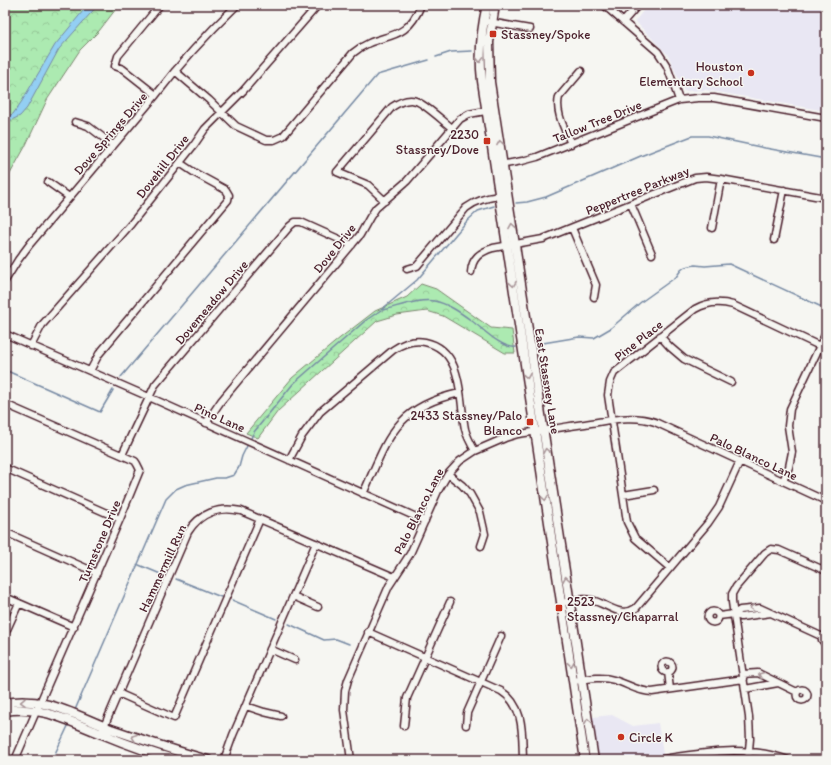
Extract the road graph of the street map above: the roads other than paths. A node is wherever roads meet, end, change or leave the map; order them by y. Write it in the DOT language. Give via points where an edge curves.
graph roads {
  1 [pos="160,5"];
  2 [pos="237,5"];
  3 [pos="318,5"];
  4 [pos="421,5"];
  5 [pos="487,5"];
  6 [pos="495,5"];
  7 [pos="604,5"];
  8 [pos="638,5"];
  9 [pos="488,22"];
  10 [pos="624,22"];
  11 [pos="530,29"];
  12 [pos="174,70"];
  13 [pos="581,71"];
  14 [pos="156,95"];
  15 [pos="679,100"];
  16 [pos="490,110"];
  17 [pos="221,113"];
  18 [pos="826,118"];
  19 [pos="75,122"];
  20 [pos="452,128"];
  21 [pos="571,144"];
  22 [pos="113,145"];
  23 [pos="180,163"];
  24 [pos="499,165"];
  25 [pos="721,179"];
  26 [pos="48,182"];
  27 [pos="784,190"];
  28 [pos="69,197"];
  29 [pos="826,198"];
  30 [pos="385,201"];
  31 [pos="504,203"];
  32 [pos="631,204"];
  33 [pos="572,228"];
  34 [pos="712,228"];
  35 [pos="774,240"];
  36 [pos="352,245"];
  37 [pos="511,245"];
  38 [pos="652,254"];
  39 [pos="406,270"];
  40 [pos="471,272"];
  41 [pos="5,281"];
  42 [pos="594,297"];
  43 [pos="826,333"];
  44 [pos="5,334"];
  45 [pos="660,336"];
  46 [pos="31,346"];
  47 [pos="823,348"];
  48 [pos="90,371"];
  49 [pos="731,382"];
  50 [pos="460,393"];
  51 [pos="149,397"];
  52 [pos="5,404"];
  53 [pos="612,420"];
  54 [pos="206,423"];
  55 [pos="539,431"];
  56 [pos="475,451"];
  57 [pos="122,455"];
  58 [pos="289,460"];
  59 [pos="740,461"];
  60 [pos="5,468"];
  61 [pos="448,474"];
  62 [pos="783,481"];
  63 [pos="654,490"];
  64 [pos="363,494"];
  65 [pos="623,495"];
  66 [pos="826,501"];
  67 [pos="120,519"];
  68 [pos="260,519"];
  69 [pos="425,521"];
  70 [pos="5,532"];
  71 [pos="316,543"];
  72 [pos="481,546"];
  73 [pos="670,568"];
  74 [pos="826,571"];
  75 [pos="97,573"];
  76 [pos="394,577"];
  77 [pos="293,596"];
  78 [pos="5,597"];
  79 [pos="450,602"];
  80 [pos="565,602"];
  81 [pos="19,603"];
  82 [pos="318,607"];
  83 [pos="734,614"];
  84 [pos="719,616"];
  85 [pos="74,626"];
  86 [pos="368,632"];
  87 [pos="5,634"];
  88 [pos="824,635"];
  89 [pos="501,636"];
  90 [pos="826,645"];
  91 [pos="270,649"];
  92 [pos="425,658"];
  93 [pos="295,660"];
  94 [pos="668,672"];
  95 [pos="744,676"];
  96 [pos="577,680"];
  97 [pos="480,683"];
  98 [pos="778,684"];
  99 [pos="670,689"];
  100 [pos="745,689"];
  101 [pos="797,692"];
  102 [pos="118,694"];
  103 [pos="5,703"];
  104 [pos="246,706"];
  105 [pos="39,707"];
  106 [pos="5,711"];
  107 [pos="281,716"];
  108 [pos="466,725"];
  109 [pos="404,726"];
  110 [pos="102,730"];
  111 [pos="749,751"];
  112 [pos="169,756"];
  113 [pos="15,760"];
  114 [pos="177,760"];
  115 [pos="208,760"];
  116 [pos="224,760"];
  117 [pos="351,760"];
  118 [pos="523,760"];
  119 [pos="585,760"];
  120 [pos="594,760"];
  121 [pos="656,760"];
  122 [pos="711,760"];
  123 [pos="748,760"];
  124 [pos="752,760"];
  125 [pos="788,760"];
  1 -- 14 [label="street" via="118,56 115,66 124,69"];
  2 -- 12 [label="street, Dove Springs Drive"];
  3 -- 17 [label="street, Dovehill Drive"];
  4 -- 17 [label="street" via="417,16 399,33 364,45 353,53 278,139 266,140 252,134 236,126"];
  5 -- 9 [label="main road, East Stassney Lane"];
  6 -- 9 [label="main road, East Stassney Lane"];
  7 -- 10 [label="street"];
  8 -- 10 [label="street"];
  9 -- 11 [label="street"];
  9 -- 16 [label="main road, East Stassney Lane" via="480,57"];
  10 -- 15 [label="street" via="658,52 667,66"];
  12 -- 14 [label="street, Dove Springs Drive"];
  12 -- 17 [label="street"];
  13 -- 21 [label="street" via="559,97 558,102 558,112"];
  14 -- 22 [label="street, Dove Springs Drive"];
  15 -- 18 [label="street, Tallow Tree Drive" via="714,98"];
  15 -- 21 [label="street, Tallow Tree Drive"];
  16 -- 20 [label="street, Dove Drive" via="469,114"];
  16 -- 24 [label="main road, East Stassney Lane"];
  17 -- 23 [label="street, Dovehill Drive" via="205,129"];
  19 -- 22 [label="street" via="88,126"];
  20 -- 30 [label="street, Dove Drive" via="407,181"];
  20 -- 30 [label="street" via="416,101 398,103 392,108 337,172 368,185"];
  21 -- 24 [label="street, Tallow Tree Drive" via="530,159"];
  22 -- 28 [label="street, Dove Springs Drive"];
  23 -- 46 [label="street, Dovehill Drive" via="42,325"];
  23 -- 48 [label="street" via="226,190 228,200 99,354"];
  24 -- 31 [label="main road, East Stassney Lane"];
  25 -- 27 [label="street, Peppertree Parkway"];
  25 -- 32 [label="street, Peppertree Parkway" via="706,177 690,180"];
  25 -- 34 [label="street"];
  26 -- 28 [label="street"];
  27 -- 29 [label="street, Peppertree Parkway"];
  27 -- 35 [label="street"];
  28 -- 41 [label="street, Dove Springs Drive" via="18,260"];
  30 -- 36 [label="street, Dove Drive" via="376,208"];
  31 -- 37 [label="main road, East Stassney Lane"];
  31 -- 39 [label="street" via="488,198 476,201 466,208 417,266"];
  32 -- 33 [label="street, Peppertree Parkway"];
  32 -- 38 [label="street"];
  33 -- 37 [label="street, Peppertree Parkway" via="543,239"];
  33 -- 42 [label="street" via="596,285"];
  36 -- 51 [label="street, Dovemeadow Drive" via="301,222 294,222 155,385"];
  36 -- 54 [label="street, Dove Drive" via="221,401"];
  37 -- 40 [label="street, Peppertree Parkway" via="478,254"];
  37 -- 55 [label="main road, East Stassney Lane"];
  43 -- 47 [label="street"];
  44 -- 46 [label="street, Pino Lane"];
  45 -- 47 [label="street, Pine Place" via="695,309 704,304 718,302 733,305"];
  45 -- 49 [label="street" via="684,359"];
  45 -- 53 [label="street, Pine Place" via="613,376 608,395"];
  46 -- 48 [label="street, Pino Lane"];
  47 -- 62 [label="street" via="790,409 788,426 792,452"];
  48 -- 51 [label="street, Pino Lane"];
  50 -- 56 [label="street" via="466,433"];
  50 -- 58 [label="street" via="456,370 445,352 427,343 402,345 320,412 302,436"];
  50 -- 64 [label="street" via="427,403 413,411 398,425 386,444"];
  51 -- 54 [label="street, Pino Lane"];
  51 -- 57 [label="street, Dovemeadow Drive"];
  52 -- 57 [label="street, Turnstone Drive"];
  53 -- 55 [label="street, Palo Blanco Lane"];
  53 -- 59 [label="street, Palo Blanco Lane" via="649,420"];
  53 -- 65 [label="street, Pine Place"];
  54 -- 58 [label="street, Pino Lane"];
  55 -- 56 [label="street, Palo Blanco Lane" via="505,438"];
  55 -- 80 [label="main road, East Stassney Lane"];
  56 -- 61 [label="street, Palo Blanco Lane" via="460,461"];
  57 -- 67 [label="street, Turnstone Drive" via="135,461 140,470"];
  58 -- 64 [label="street, Pino Lane"];
  59 -- 62 [label="street, Palo Blanco Lane"];
  59 -- 73 [label="street" via="714,515"];
  60 -- 67 [label="street"];
  61 -- 69 [label="street, Palo Blanco Lane"];
  61 -- 72 [label="street" via="462,485 478,507 485,534"];
  62 -- 66 [label="street, Palo Blanco Lane"];
  63 -- 65 [label="street"];
  64 -- 69 [label="street, Pino Lane"];
  65 -- 73 [label="street, Pine Place" via="626,516 635,538"];
  67 -- 75 [label="street, Turnstone Drive"];
  68 -- 71 [label="street, Hammermill Run"];
  68 -- 102 [label="street, Hammermill Run" via="241,511 223,509 206,514 191,527"];
  68 -- 102 [label="street" via="174,718"];
  69 -- 76 [label="street, Palo Blanco Lane" via="406,561"];
  70 -- 75 [label="street"];
  71 -- 76 [label="street, Hammermill Run"];
  71 -- 77 [label="street"];
  73 -- 80 [label="street" via="631,611 620,612 592,600"];
  74 -- 83 [label="street" via="781,550 769,550 734,590"];
  75 -- 85 [label="street, Turnstone Drive"];
  76 -- 86 [label="street, Palo Blanco Lane"];
  77 -- 82 [label="street"];
  77 -- 91 [label="street"];
  78 -- 81 [label="street"];
  79 -- 92 [label="street"];
  80 -- 96 [label="main road, East Stassney Lane"];
  81 -- 85 [label="street"];
  81 -- 87 [label="street"];
  83 -- 84 [label="street"];
  83 -- 88 [label="street" via="741,617 771,613"];
  83 -- 95 [label="street"];
  85 -- 105 [label="street, Turnstone Drive"];
  86 -- 92 [label="street"];
  86 -- 117 [label="street, Palo Blanco Lane" via="345,691 344,715"];
  88 -- 90 [label="street" via="822,640"];
  89 -- 97 [label="street"];
  91 -- 93 [label="street"];
  91 -- 104 [label="street"];
  92 -- 97 [label="street"];
  92 -- 109 [label="street" via="406,701"];
  94 -- 99 [label="street"];
  98 -- 95 [label="street, one-way" via="758,673"];
  95 -- 99 [label="street"];
  95 -- 100 [label="street"];
  96 -- 99 [label="street" via="608,679 652,692"];
  96 -- 119 [label="main road, East Stassney Lane"];
  120 -- 96 [label="main road, East Stassney Lane, one-way"];
  97 -- 108 [label="street"];
  97 -- 118 [label="street" via="505,694 517,707"];
  98 -- 100 [label="street"];
  98 -- 101 [label="street"];
  100 -- 111 [label="street" via="750,729"];
  102 -- 110 [label="street, Hammermill Run"];
  105 -- 103 [label="main road, one-way" via="21,702"];
  104 -- 107 [label="street"];
  104 -- 116 [label="street"];
  105 -- 106 [label="main road"];
  105 -- 110 [label="main road" via="78,719"];
  105 -- 113 [label="street, Turnstone Drive"];
  110 -- 112 [label="main road"];
  111 -- 121 [label="street" via="716,751"];
  111 -- 123 [label="street"];
  111 -- 125 [label="street"];
  112 -- 114 [label="main road"];
  112 -- 115 [label="main road"];
  122 -- 123 [label="street"];
  123 -- 124 [label="street"];
}
